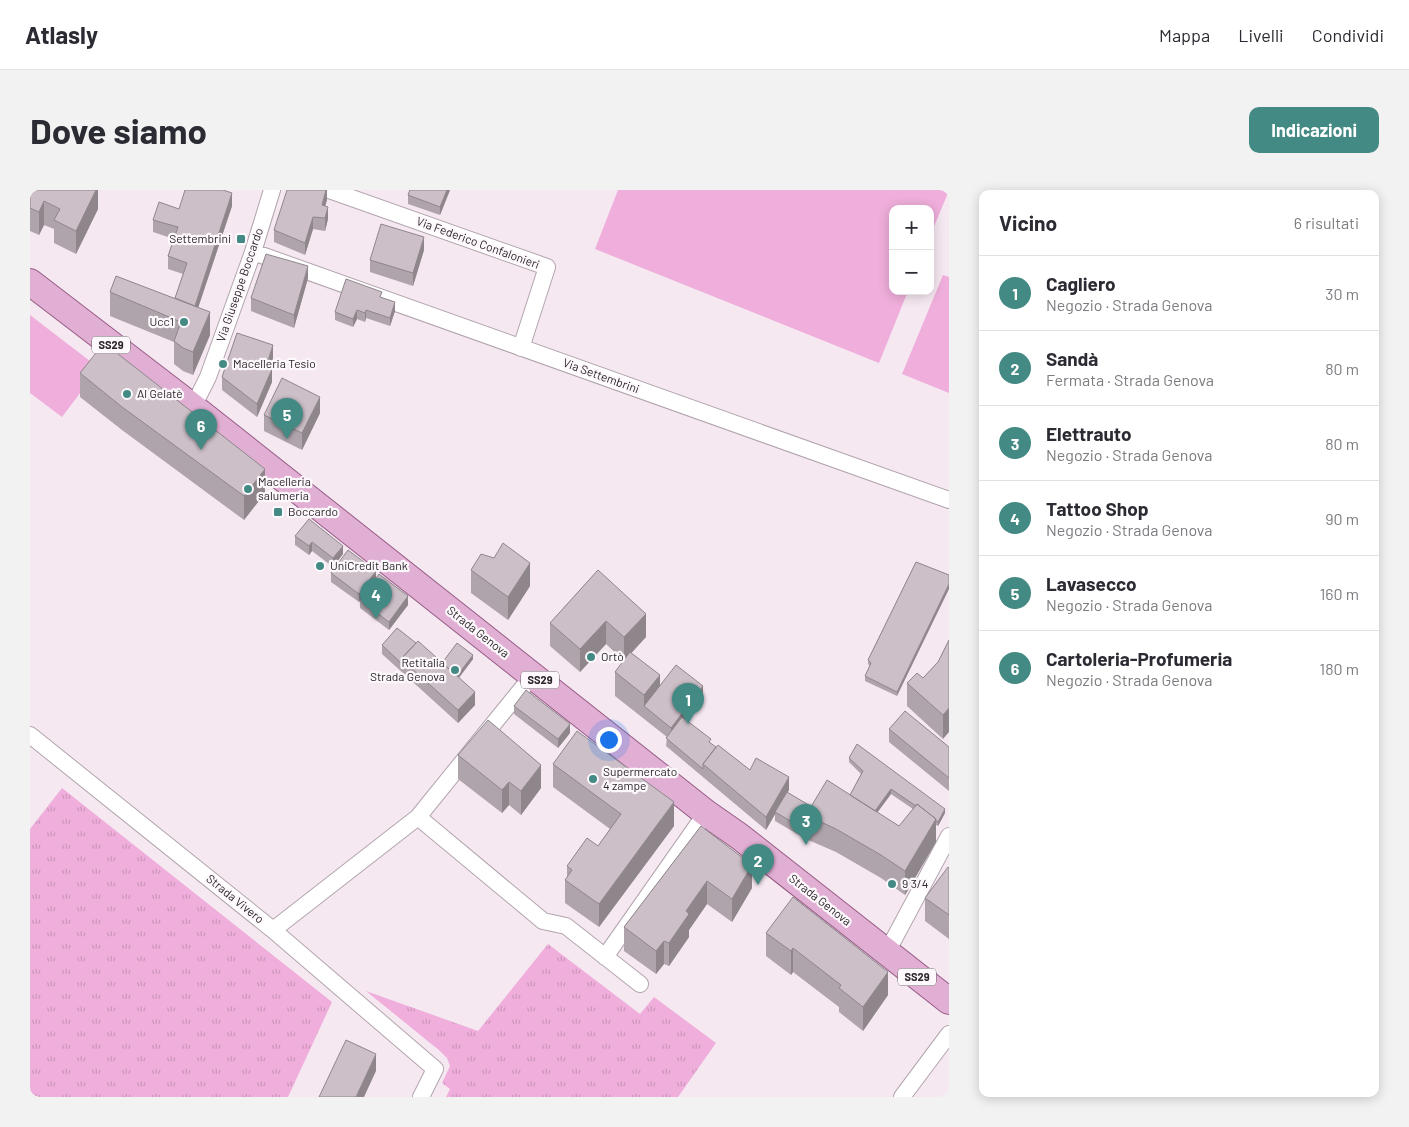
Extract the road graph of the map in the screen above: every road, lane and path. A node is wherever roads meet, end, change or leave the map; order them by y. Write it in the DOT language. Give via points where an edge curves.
graph roads {
  1 [pos="272,190"];
  2 [pos="329,190"];
  3 [pos="253,252"];
  4 [pos="30,282"];
  5 [pos="521,348"];
  6 [pos="193,407"];
  7 [pos="949,500"];
  8 [pos="533,675"];
  9 [pos="30,735"];
  10 [pos="706,813"];
  11 [pos="418,817"];
  12 [pos="949,836"];
  13 [pos="273,930"];
  14 [pos="887,952"];
  15 [pos="605,957"];
  16 [pos="640,984"];
  17 [pos="949,1001"];
  18 [pos="949,1034"];
  19 [pos="421,1097"];
  20 [pos="902,1097"];
  1 -- 3 [label="street, Via Giuseppe Boccardo"];
  2 -- 5 [label="street, Via Federico Confalonieri" via="548,267"];
  3 -- 5 [label="street, Via Settembrini"];
  3 -- 6 [label="street, Via Giuseppe Boccardo" via="208,377"];
  4 -- 6 [label="main road, Strada Genova / SS29"];
  5 -- 7 [label="street, Via Settembrini"];
  6 -- 8 [label="main road, Strada Genova / SS29"];
  8 -- 10 [label="main road, Strada Genova / SS29"];
  8 -- 11 [label="street"];
  9 -- 13 [label="street, Strada Vivero"];
  10 -- 14 [label="main road, Strada Genova / SS29"];
  10 -- 15 [label="street"];
  11 -- 13 [label="street"];
  11 -- 15 [label="street" via="544,921 566,926"];
  12 -- 14 [label="street"];
  13 -- 19 [label="street, Strada Vivero" via="435,1070"];
  14 -- 17 [label="main road, Strada Genova / SS29"];
  15 -- 16 [label="street"];
  18 -- 20 [label="street"];
}
